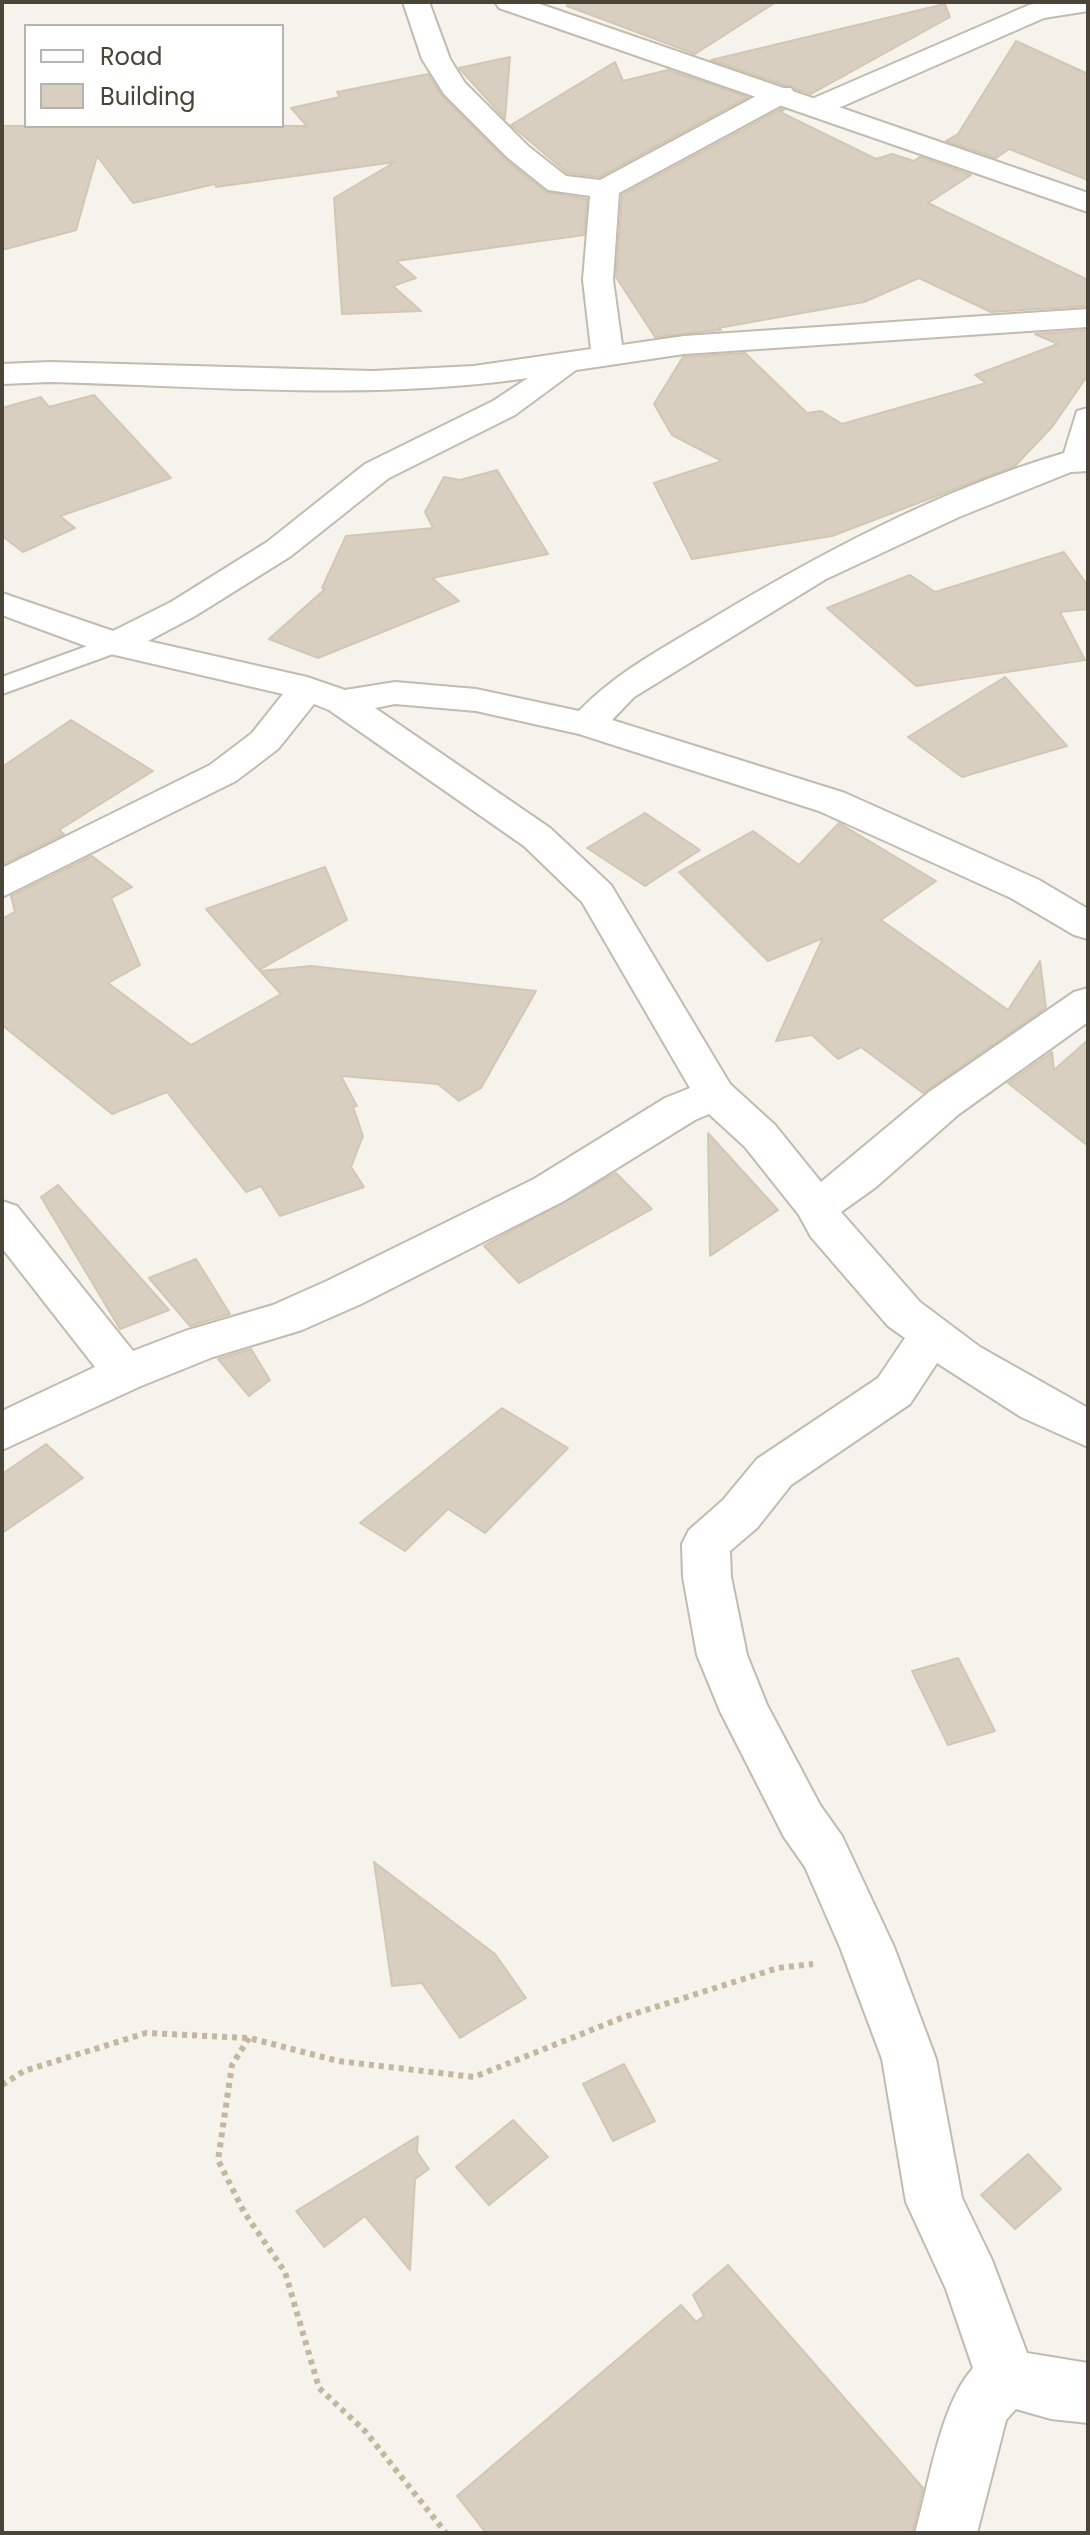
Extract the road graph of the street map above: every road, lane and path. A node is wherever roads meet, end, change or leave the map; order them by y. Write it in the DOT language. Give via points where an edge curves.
graph roads {
  1 [pos="416,2"];
  2 [pos="508,2"];
  3 [pos="1088,3"];
  4 [pos="1038,6"];
  5 [pos="781,94"];
  6 [pos="817,107"];
  7 [pos="605,189"];
  8 [pos="1088,203"];
  9 [pos="1088,318"];
  10 [pos="607,354"];
  11 [pos="565,366"];
  12 [pos="2,374"];
  13 [pos="1088,418"];
  14 [pos="1083,460"];
  15 [pos="2,603"];
  16 [pos="115,644"];
  17 [pos="2,686"];
  18 [pos="324,695"];
  19 [pos="587,724"];
  20 [pos="2,884"];
  21 [pos="1087,925"];
  22 [pos="1088,1002"];
  23 [pos="715,1095"];
  24 [pos="817,1207"];
  25 [pos="2,1217"];
  26 [pos="931,1335"];
  27 [pos="125,1373"];
  28 [pos="1088,1429"];
  29 [pos="2,1432"];
  30 [pos="870,1957"];
  31 [pos="249,2038"];
  32 [pos="2,2085"];
  33 [pos="1006,2377"];
  34 [pos="1088,2393"];
  35 [pos="446,2533"];
  36 [pos="946,2533"];
  1 -- 7 [label="street" via="436,59 454,88 518,152 558,184"];
  2 -- 5 [label="street"];
  3 -- 4 [label="street"];
  4 -- 6 [label="street"];
  5 -- 6 [label="street"];
  5 -- 7 [label="street"];
  6 -- 8 [label="street"];
  7 -- 10 [label="street" via="598,280"];
  9 -- 10 [label="street"];
  10 -- 11 [label="street"];
  11 -- 12 [label="street" via="373,381"];
  11 -- 16 [label="street" via="504,408 377,471 279,549"];
  13 -- 14 [label="street"];
  14 -- 19 [label="street" via="895,532 814,572 621,689"];
  15 -- 16 [label="street"];
  16 -- 17 [label="lane"];
  16 -- 18 [label="street"];
  18 -- 19 [label="street" via="395,693 476,700"];
  18 -- 20 [label="street" via="223,773"];
  18 -- 23 [label="street" via="537,837 597,894"];
  19 -- 21 [label="street" via="832,802 1025,889"];
  22 -- 24 [label="street" via="944,1103"];
  23 -- 24 [label="street" via="760,1136"];
  23 -- 27 [label="street" via="680,1109 549,1190 345,1292 286,1318"];
  24 -- 26 [label="street" via="826,1226 904,1314"];
  25 -- 27 [label="street"];
  26 -- 28 [label="street" via="1037,1404"];
  26 -- 30 [label="street" via="894,1391 774,1472 740,1514 706,1544 714,1623 728,1669 762,1747 849,1903"];
  27 -- 29 [label="street"];
  30 -- 31 [label="path" via="778,1968 624,2017 474,2077 338,2061"];
  30 -- 33 [label="street" via="909,2059 934,2202 972,2280"];
  31 -- 32 [label="path" via="146,2033 24,2071"];
  31 -- 35 [label="path" via="232,2065 218,2160 244,2212 285,2272 319,2388 365,2431"];
  33 -- 34 [label="street"];
  33 -- 36 [label="street" via="981,2404"];
}
